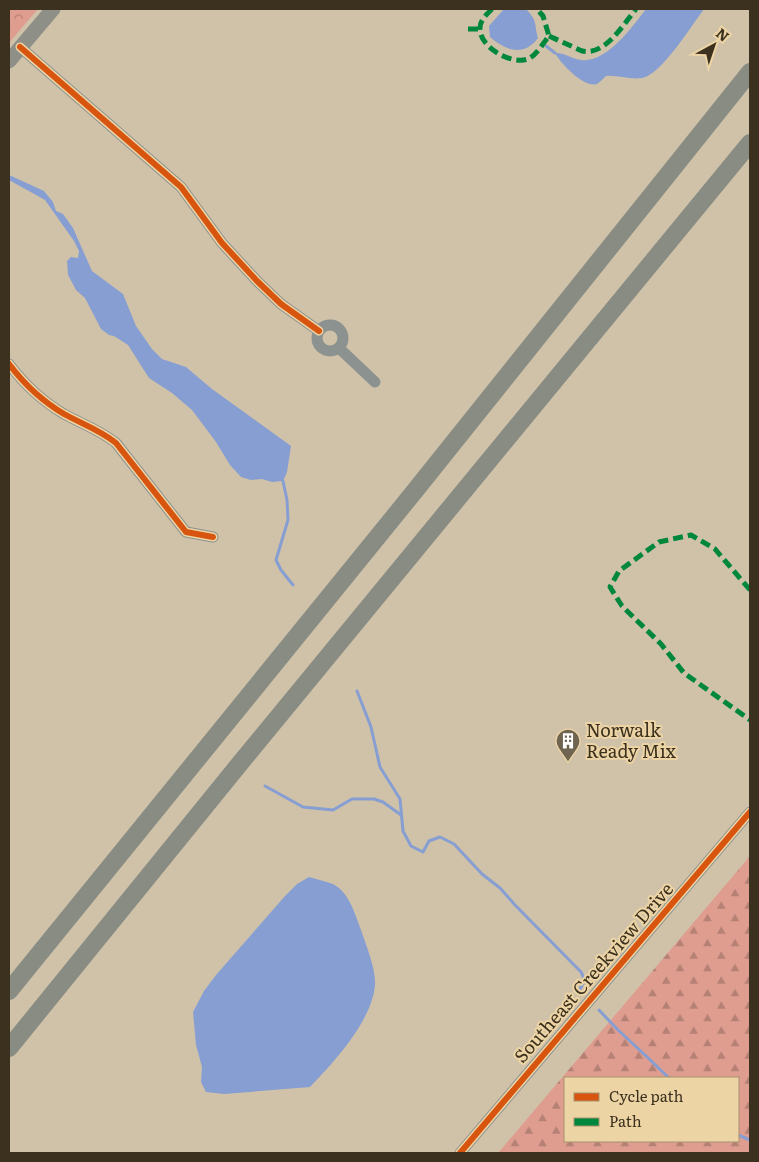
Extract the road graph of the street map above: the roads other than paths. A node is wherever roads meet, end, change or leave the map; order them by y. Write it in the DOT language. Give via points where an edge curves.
graph roads {
  1 [pos="53,9"];
  2 [pos="20,47"];
  3 [pos="9,61"];
  4 [pos="750,72"];
  5 [pos="750,143"];
  6 [pos="319,331"];
  7 [pos="339,348"];
  8 [pos="9,364"];
  9 [pos="375,382"];
  10 [pos="213,537"];
  11 [pos="750,812"];
  12 [pos="9,991"];
  13 [pos="9,1048"];
  14 [pos="460,1153"];
  1 -- 2 [label="main road"];
  2 -- 3 [label="main road"];
  2 -- 6 [label="street" via="181,187 256,282"];
  4 -- 12 [label="highway"];
  5 -- 13 [label="highway"];
  6 -- 7 [label="street" via="317,341 322,348 329,351"];
  6 -- 7 [label="street" via="328,325 339,328 344,338"];
  7 -- 9 [label="street"];
  8 -- 10 [label="street" via="47,403 104,433 116,443 186,532"];
  11 -- 14 [label="street, Southeast Creekview Drive"];
}
